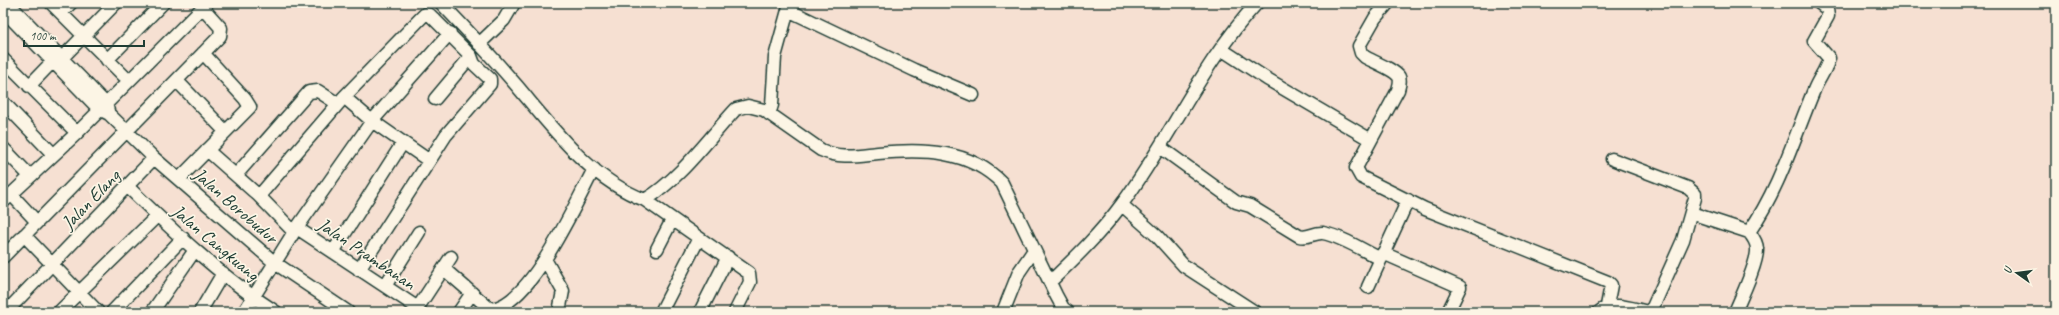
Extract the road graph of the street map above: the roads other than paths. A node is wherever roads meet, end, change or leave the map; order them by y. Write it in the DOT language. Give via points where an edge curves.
graph roads {
  1 [pos="8,3"];
  2 [pos="51,3"];
  3 [pos="71,3"];
  4 [pos="116,3"];
  5 [pos="163,3"];
  6 [pos="441,3"];
  7 [pos="514,3"];
  8 [pos="1258,3"];
  9 [pos="1388,3"];
  10 [pos="1819,3"];
  11 [pos="205,6"];
  12 [pos="789,7"];
  13 [pos="3,10"];
  14 [pos="61,13"];
  15 [pos="450,33"];
  16 [pos="84,36"];
  17 [pos="479,44"];
  18 [pos="1221,49"];
  19 [pos="203,53"];
  20 [pos="471,56"];
  21 [pos="3,59"];
  22 [pos="58,59"];
  23 [pos="107,60"];
  24 [pos="124,76"];
  25 [pos="177,81"];
  26 [pos="29,86"];
  27 [pos="973,95"];
  28 [pos="435,99"];
  29 [pos="341,100"];
  30 [pos="3,102"];
  31 [pos="105,109"];
  32 [pos="769,114"];
  33 [pos="372,121"];
  34 [pos="225,131"];
  35 [pos="126,132"];
  36 [pos="77,133"];
  37 [pos="1371,140"];
  38 [pos="402,144"];
  39 [pos="1160,147"];
  40 [pos="3,148"];
  41 [pos="207,150"];
  42 [pos="53,154"];
  43 [pos="154,158"];
  44 [pos="1612,159"];
  45 [pos="428,160"];
  46 [pos="594,169"];
  47 [pos="236,175"];
  48 [pos="30,176"];
  49 [pos="179,179"];
  50 [pos="127,186"];
  51 [pos="259,196"];
  52 [pos="6,197"];
  53 [pos="645,200"];
  54 [pos="1408,200"];
  55 [pos="1122,205"];
  56 [pos="1691,213"];
  57 [pos="157,216"];
  58 [pos="672,220"];
  59 [pos="37,222"];
  60 [pos="296,230"];
  61 [pos="420,232"];
  62 [pos="1749,232"];
  63 [pos="24,235"];
  64 [pos="182,238"];
  65 [pos="699,238"];
  66 [pos="657,249"];
  67 [pos="195,250"];
  68 [pos="1034,250"];
  69 [pos="333,252"];
  70 [pos="1382,256"];
  71 [pos="3,257"];
  72 [pos="451,257"];
  73 [pos="728,257"];
  74 [pos="546,260"];
  75 [pos="275,262"];
  76 [pos="52,265"];
  77 [pos="444,269"];
  78 [pos="359,270"];
  79 [pos="223,273"];
  80 [pos="1050,282"];
  81 [pos="385,286"];
  82 [pos="1368,287"];
  83 [pos="472,293"];
  84 [pos="78,294"];
  85 [pos="253,297"];
  86 [pos="1603,309"];
  87 [pos="416,310"];
  88 [pos="6,312"];
  89 [pos="59,312"];
  90 [pos="98,312"];
  91 [pos="112,312"];
  92 [pos="152,312"];
  93 [pos="200,312"];
  94 [pos="244,312"];
  95 [pos="276,312"];
  96 [pos="348,312"];
  97 [pos="459,312"];
  98 [pos="560,312"];
  99 [pos="661,312"];
  100 [pos="700,312"];
  101 [pos="735,312"];
  102 [pos="1003,312"];
  103 [pos="1068,312"];
  104 [pos="1255,312"];
  105 [pos="1448,312"];
  106 [pos="1735,312"];
  1 -- 22 [label="street"];
  2 -- 14 [label="street"];
  3 -- 14 [label="street"];
  4 -- 16 [label="street"];
  5 -- 23 [label="street"];
  6 -- 17 [label="street"];
  7 -- 17 [label="street" via="504,20"];
  8 -- 18 [label="street"];
  9 -- 37 [label="street" via="1375,18 1359,46 1365,57 1394,72 1400,81 1398,90"];
  10 -- 62 [label="street" via="1827,9 1828,16 1814,41 1829,58 1828,64 1814,89 1786,164"];
  11 -- 19 [label="street" via="221,28 221,33"];
  11 -- 31 [label="street"];
  12 -- 27 [label="street" via="914,70"];
  12 -- 32 [label="street" via="775,57 772,105"];
  13 -- 22 [label="street"];
  14 -- 16 [label="street"];
  15 -- 20 [label="street"];
  15 -- 29 [label="street" via="430,15 425,14"];
  15 -- 33 [label="street, Jalan Cangkuang"];
  16 -- 22 [label="street"];
  16 -- 23 [label="street"];
  17 -- 46 [label="street" via="554,131"];
  18 -- 37 [label="street"];
  18 -- 39 [label="street"];
  19 -- 25 [label="street"];
  19 -- 34 [label="street" via="250,105"];
  20 -- 28 [label="street"];
  20 -- 45 [label="street" via="474,64 490,79 490,84"];
  21 -- 26 [label="street"];
  22 -- 26 [label="street"];
  22 -- 31 [label="street, Jalan Borobudur"];
  23 -- 24 [label="street"];
  25 -- 34 [label="street"];
  25 -- 35 [label="street"];
  26 -- 36 [label="street"];
  29 -- 33 [label="street"];
  29 -- 47 [label="street" via="318,91 309,92"];
  29 -- 51 [label="street"];
  30 -- 42 [label="street"];
  31 -- 35 [label="street, Jalan Borobudur"];
  31 -- 36 [label="street"];
  32 -- 53 [label="street" via="753,106 736,109 676,176 660,191"];
  32 -- 68 [label="street" via="831,155 851,157 908,150 937,152 975,163 1002,183"];
  33 -- 38 [label="street"];
  33 -- 60 [label="street, Jalan Cangkuang"];
  34 -- 41 [label="street"];
  35 -- 43 [label="street, Jalan Borobudur"];
  35 -- 59 [label="street"];
  36 -- 42 [label="street"];
  37 -- 54 [label="street" via="1356,168 1357,172 1364,179"];
  38 -- 45 [label="street"];
  38 -- 69 [label="street"];
  39 -- 55 [label="street"];
  39 -- 70 [label="street" via="1236,202 1250,206 1298,236 1307,237 1318,233 1331,235"];
  40 -- 48 [label="street"];
  41 -- 47 [label="street, Jalan Prambanan"];
  41 -- 49 [label="street"];
  42 -- 48 [label="street"];
  43 -- 49 [label="street, Jalan Borobudur"];
  43 -- 50 [label="street, Jalan Elang"];
  44 -- 56 [label="street" via="1693,190 1695,198"];
  45 -- 78 [label="street"];
  46 -- 53 [label="street" via="616,186"];
  46 -- 74 [label="street"];
  47 -- 51 [label="street, Jalan Prambanan"];
  48 -- 52 [label="street"];
  49 -- 75 [label="street, Jalan Borobudur"];
  50 -- 57 [label="street, Jalan Cangkuang"];
  50 -- 76 [label="street, Jalan Elang"];
  51 -- 60 [label="street, Jalan Prambanan"];
  52 -- 59 [label="street"];
  53 -- 58 [label="street"];
  54 -- 70 [label="street"];
  54 -- 86 [label="street" via="1608,282 1611,291"];
  55 -- 80 [label="street"];
  55 -- 104 [label="street" via="1157,236 1184,266"];
  56 -- 62 [label="street"];
  56 -- 86 [label="street" via="1683,240 1653,307 1648,312 1616,306"];
  57 -- 64 [label="street, Jalan Cangkuang"];
  57 -- 84 [label="street"];
  58 -- 65 [label="street"];
  58 -- 66 [label="street"];
  59 -- 63 [label="street"];
  60 -- 69 [label="street, Jalan Prambanan"];
  60 -- 75 [label="street, Jalan Cangkuang"];
  61 -- 81 [label="street"];
  62 -- 106 [label="street" via="1756,243 1756,255"];
  63 -- 71 [label="street"];
  63 -- 76 [label="street"];
  64 -- 67 [label="street, Jalan Cangkuang"];
  64 -- 91 [label="street"];
  65 -- 73 [label="street"];
  65 -- 99 [label="street"];
  67 -- 79 [label="street, Jalan Cangkuang"];
  67 -- 92 [label="street"];
  68 -- 80 [label="street"];
  68 -- 102 [label="street" via="1018,272"];
  69 -- 78 [label="street, Jalan Prambanan"];
  70 -- 82 [label="street"];
  70 -- 105 [label="street" via="1460,287"];
  72 -- 77 [label="street"];
  73 -- 100 [label="street"];
  73 -- 101 [label="street" via="749,273 750,278"];
  74 -- 83 [label="street" via="515,298 494,309 490,309"];
  74 -- 98 [label="street" via="563,291"];
  75 -- 85 [label="street, Jalan Cangkuang"];
  75 -- 96 [label="street, Jalan Borobudur"];
  76 -- 84 [label="street"];
  76 -- 88 [label="street, Jalan Elang"];
  77 -- 83 [label="street"];
  77 -- 87 [label="street"];
  78 -- 81 [label="street, Jalan Prambanan"];
  79 -- 85 [label="street, Jalan Cangkuang"];
  79 -- 93 [label="street"];
  80 -- 103 [label="street" via="1063,308"];
  81 -- 87 [label="street, Jalan Prambanan"];
  83 -- 97 [label="street"];
  84 -- 89 [label="street"];
  84 -- 90 [label="street"];
  85 -- 94 [label="street"];
  85 -- 95 [label="street"];
}
